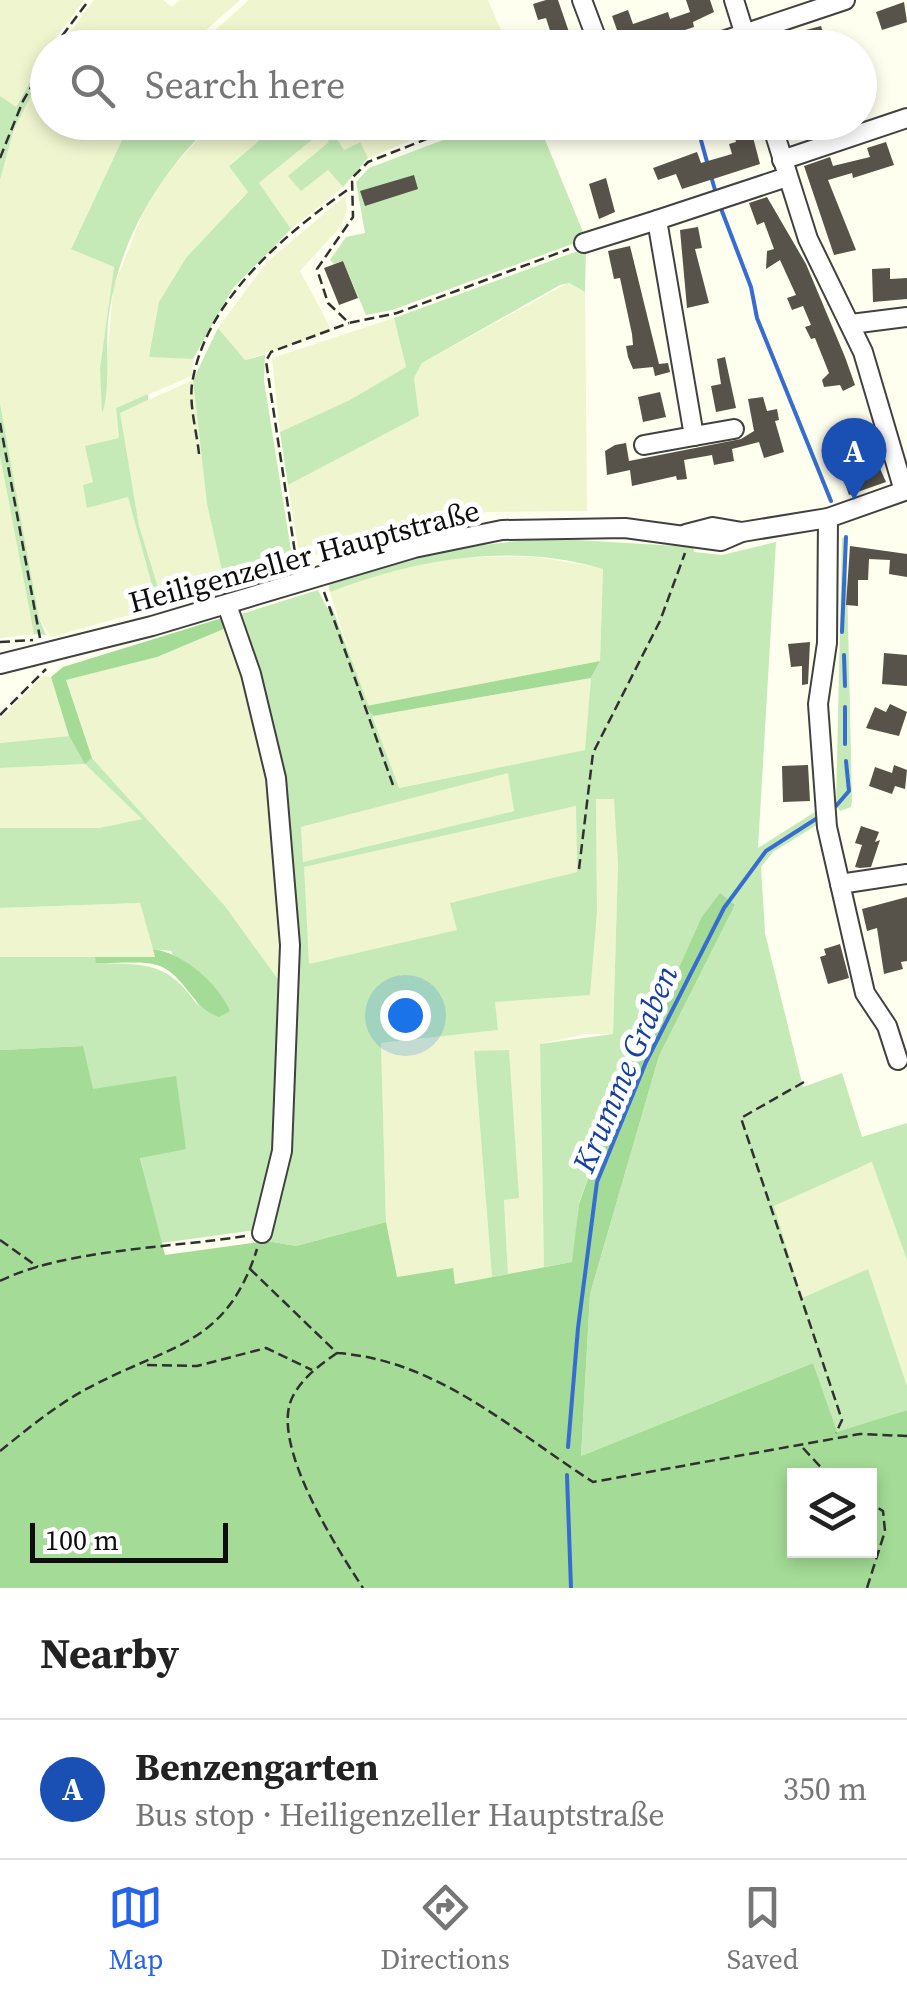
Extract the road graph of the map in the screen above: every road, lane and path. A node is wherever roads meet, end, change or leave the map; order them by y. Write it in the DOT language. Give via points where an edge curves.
graph roads {
  1 [pos="89,0"];
  2 [pos="582,0"];
  3 [pos="734,0"];
  4 [pos="845,0"];
  5 [pos="66,30"];
  6 [pos="593,30"];
  7 [pos="744,30"];
  8 [pos="773,30"];
  9 [pos="30,89"];
  10 [pos="907,118"];
  11 [pos="877,131"];
  12 [pos="424,140"];
  13 [pos="776,140"];
  14 [pos="854,140"];
  15 [pos="0,158"];
  16 [pos="785,169"];
  17 [pos="351,187"];
  18 [pos="657,220"];
  19 [pos="584,243"];
  20 [pos="907,317"];
  21 [pos="349,322"];
  22 [pos="850,324"];
  23 [pos="0,423"];
  24 [pos="734,429"];
  25 [pos="694,436"];
  26 [pos="644,444"];
  27 [pos="199,454"];
  28 [pos="906,490"];
  29 [pos="828,518"];
  30 [pos="685,555"];
  31 [pos="300,582"];
  32 [pos="227,604"];
  33 [pos="329,607"];
  34 [pos="0,642"];
  35 [pos="0,664"];
  36 [pos="39,676"];
  37 [pos="0,714"];
  38 [pos="393,784"];
  39 [pos="579,869"];
  40 [pos="907,874"];
  41 [pos="840,884"];
  42 [pos="898,1060"];
  43 [pos="804,1082"];
  44 [pos="262,1233"];
  45 [pos="0,1240"];
  46 [pos="39,1268"];
  47 [pos="250,1269"];
  48 [pos="0,1282"];
  49 [pos="337,1353"];
  50 [pos="146,1365"];
  51 [pos="313,1370"];
  52 [pos="836,1432"];
  53 [pos="907,1436"];
  54 [pos="802,1447"];
  55 [pos="0,1451"];
  56 [pos="822,1468"];
  57 [pos="877,1507"];
  58 [pos="877,1557"];
  59 [pos="877,1558"];
  60 [pos="363,1588"];
  61 [pos="867,1588"];
  1 -- 5 [label="path"];
  2 -- 6 [label="street"];
  3 -- 7 [label="street"];
  4 -- 8 [label="street"];
  9 -- 15 [label="path"];
  10 -- 11 [label="street"];
  12 -- 17 [label="path" via="368,162"];
  13 -- 16 [label="street"];
  14 -- 16 [label="street"];
  16 -- 18 [label="street"];
  16 -- 22 [label="street" via="808,239"];
  17 -- 21 [label="path" via="353,217 316,269 328,303"];
  17 -- 27 [label="path" via="282,241 214,326 192,387"];
  18 -- 19 [label="street"];
  18 -- 25 [label="street"];
  19 -- 21 [label="path" via="397,313"];
  20 -- 22 [label="street"];
  21 -- 31 [label="path" via="271,352 266,361"];
  22 -- 28 [label="street"];
  23 -- 34 [label="path" via="40,643"];
  24 -- 25 [label="street"];
  25 -- 26 [label="street"];
  28 -- 29 [label="street, Heiligenzeller Hauptstraße"];
  29 -- 31 [label="street, Heiligenzeller Hauptstraße" via="742,532 502,530"];
  29 -- 41 [label="street" via="818,750"];
  30 -- 39 [label="path" via="660,621 593,753"];
  31 -- 32 [label="street, Heiligenzeller Hauptstraße"];
  32 -- 35 [label="street, Heiligenzeller Hauptstraße"];
  32 -- 44 [label="street" via="252,674 276,778 290,945 282,1151"];
  33 -- 38 [label="path"];
  36 -- 37 [label="path"];
  40 -- 41 [label="street"];
  41 -- 42 [label="street" via="865,993 887,1026"];
  43 -- 52 [label="path" via="740,1118 842,1420"];
  44 -- 46 [label="path"];
  44 -- 47 [label="path"];
  45 -- 46 [label="path"];
  46 -- 48 [label="path"];
  47 -- 49 [label="path"];
  47 -- 50 [label="path" via="231,1308"];
  49 -- 51 [label="path"];
  49 -- 54 [label="path" via="374,1356 446,1382 593,1482"];
  50 -- 51 [label="path" via="198,1366 266,1348"];
  50 -- 55 [label="path" via="95,1384"];
  51 -- 60 [label="path" via="290,1399 291,1443 307,1494"];
  53 -- 54 [label="path" via="860,1434"];
  54 -- 56 [label="path"];
  57 -- 58 [label="path" via="885,1532"];
  59 -- 61 [label="path"];
}
